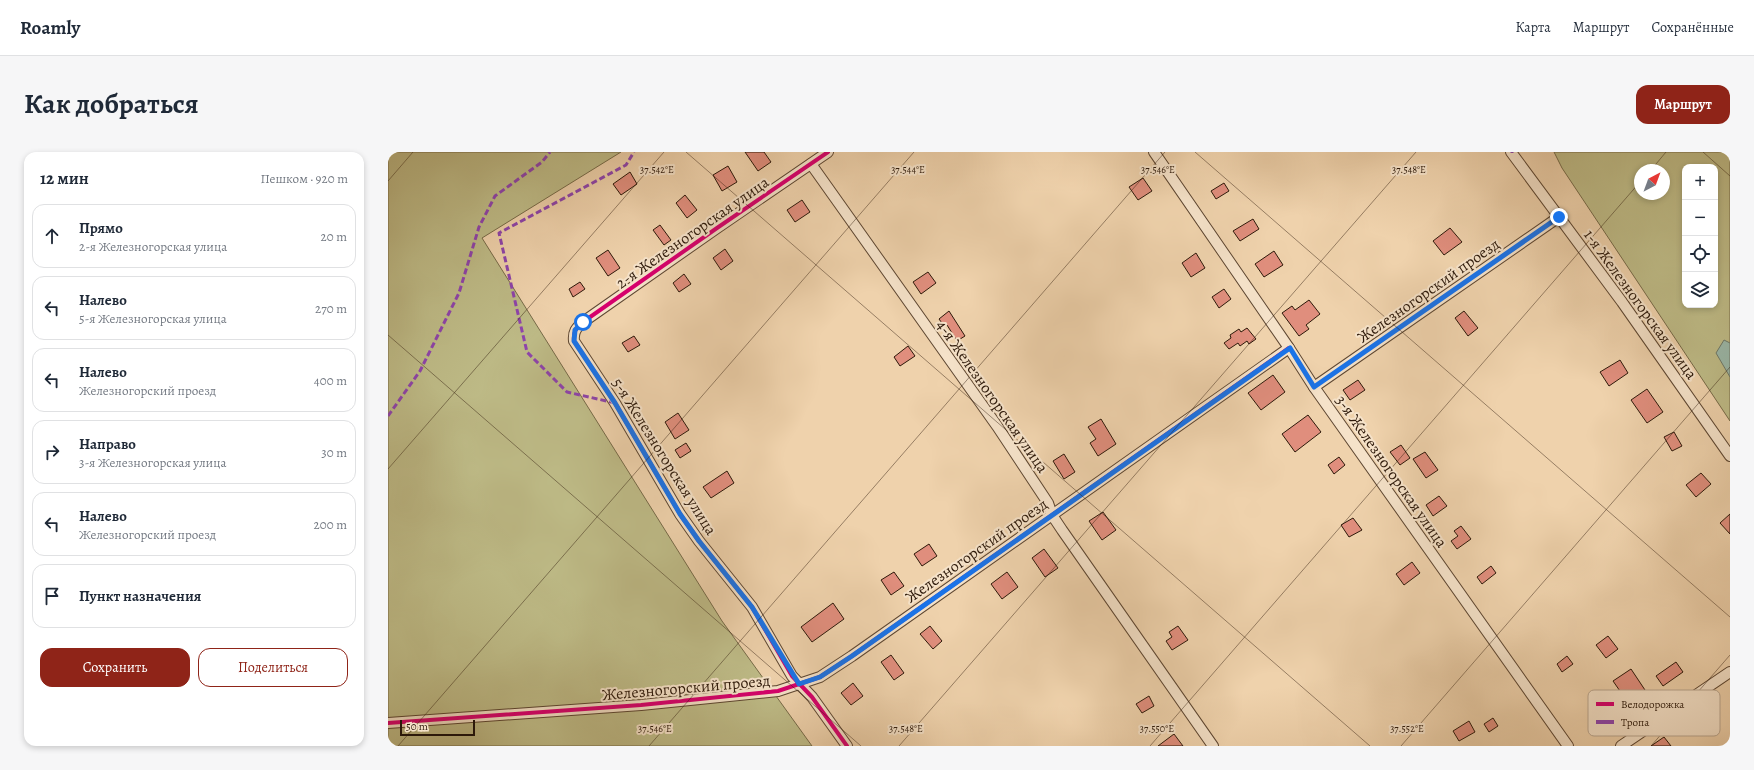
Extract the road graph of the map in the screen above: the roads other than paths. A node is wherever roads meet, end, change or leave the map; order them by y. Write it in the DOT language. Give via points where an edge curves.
graph roads {
  1 [pos="828,152"];
  2 [pos="1154,152"];
  3 [pos="1511,152"];
  4 [pos="811,164"];
  5 [pos="1559,217"];
  6 [pos="573,335"];
  7 [pos="1290,348"];
  8 [pos="1314,387"];
  9 [pos="1730,456"];
  10 [pos="1052,515"];
  11 [pos="1730,672"];
  12 [pos="799,684"];
  13 [pos="1703,690"];
  14 [pos="388,723"];
  15 [pos="1636,736"];
  16 [pos="848,746"];
  17 [pos="1213,746"];
  18 [pos="1568,746"];
  19 [pos="1621,746"];
  1 -- 4 [label="street, 2-я Железногорская улица"];
  2 -- 7 [label="street, 3-я Железногорская улица"];
  3 -- 5 [label="street, 1-я Железногорская улица"];
  4 -- 6 [label="street, 2-я Железногорская улица" via="583,322"];
  4 -- 10 [label="street, 4-я Железногорская улица" via="997,426 1048,503"];
  5 -- 8 [label="street, Железногорский проезд"];
  5 -- 9 [label="street, 1-я Железногорская улица"];
  6 -- 12 [label="street, 5-я Железногорская улица" via="574,341 615,403 680,514 752,607"];
  7 -- 8 [label="street, 3-я Железногорская улица"];
  7 -- 10 [label="street, Железногорский проезд"];
  8 -- 18 [label="street, 3-я Железногорская улица"];
  10 -- 12 [label="street, Железногорский проезд" via="852,656 820,677"];
  10 -- 17 [label="street, 4-я Железногорская улица"];
  11 -- 13 [label="street"];
  12 -- 14 [label="street, Железногорский проезд" via="778,691 656,703"];
  12 -- 16 [label="street, 5-я Железногорская улица" via="812,697"];
  15 -- 19 [label="street"];
}
